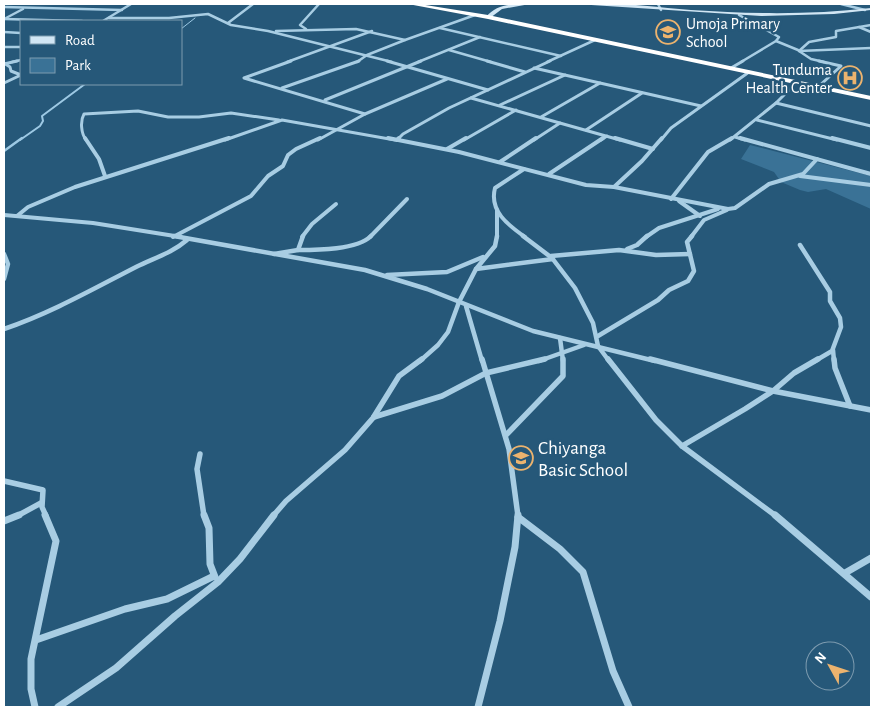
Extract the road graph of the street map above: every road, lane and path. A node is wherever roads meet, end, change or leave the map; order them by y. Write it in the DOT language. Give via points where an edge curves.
graph roads {
  1 [pos="56,4"];
  2 [pos="131,4"];
  3 [pos="252,4"];
  4 [pos="319,4"];
  5 [pos="412,4"];
  6 [pos="528,4"];
  7 [pos="578,4"];
  8 [pos="597,4"];
  9 [pos="658,4"];
  10 [pos="842,4"];
  11 [pos="4,7"];
  12 [pos="24,8"];
  13 [pos="46,8"];
  14 [pos="871,9"];
  15 [pos="122,10"];
  16 [pos="661,10"];
  17 [pos="865,10"];
  18 [pos="475,15"];
  19 [pos="739,15"];
  20 [pos="488,17"];
  21 [pos="109,18"];
  22 [pos="4,19"];
  23 [pos="43,20"];
  24 [pos="105,20"];
  25 [pos="228,24"];
  26 [pos="871,25"];
  27 [pos="856,26"];
  28 [pos="440,27"];
  29 [pos="308,30"];
  30 [pos="268,31"];
  31 [pos="372,31"];
  32 [pos="4,32"];
  33 [pos="871,32"];
  34 [pos="20,33"];
  35 [pos="480,37"];
  36 [pos="406,40"];
  37 [pos="595,40"];
  38 [pos="776,41"];
  39 [pos="4,46"];
  40 [pos="20,47"];
  41 [pos="331,47"];
  42 [pos="871,48"];
  43 [pos="447,50"];
  44 [pos="798,51"];
  45 [pos="460,53"];
  46 [pos="367,55"];
  47 [pos="437,55"];
  48 [pos="561,56"];
  49 [pos="20,60"];
  50 [pos="4,64"];
  51 [pos="405,67"];
  52 [pos="534,68"];
  53 [pos="731,68"];
  54 [pos="525,72"];
  55 [pos="749,72"];
  56 [pos="20,75"];
  57 [pos="20,75"];
  58 [pos="565,75"];
  59 [pos="447,79"];
  60 [pos="798,82"];
  61 [pos="4,83"];
  62 [pos="600,83"];
  63 [pos="818,87"];
  64 [pos="282,88"];
  65 [pos="488,90"];
  66 [pos="642,93"];
  67 [pos="471,98"];
  68 [pos="871,98"];
  69 [pos="324,100"];
  70 [pos="776,103"];
  71 [pos="500,105"];
  72 [pos="701,106"];
  73 [pos="516,110"];
  74 [pos="365,114"];
  75 [pos="541,117"];
  76 [pos="282,120"];
  77 [pos="757,120"];
  78 [pos="560,123"];
  79 [pos="871,126"];
  80 [pos="339,129"];
  81 [pos="586,130"];
  82 [pos="607,136"];
  83 [pos="735,137"];
  84 [pos="397,140"];
  85 [pos="871,148"];
  86 [pos="446,149"];
  87 [pos="653,149"];
  88 [pos="816,159"];
  89 [pos="500,162"];
  90 [pos="524,169"];
  91 [pos="549,174"];
  92 [pos="871,174"];
  93 [pos="105,176"];
  94 [pos="798,176"];
  95 [pos="871,184"];
  96 [pos="614,187"];
  97 [pos="407,199"];
  98 [pos="671,199"];
  99 [pos="679,200"];
  100 [pos="336,204"];
  101 [pos="728,208"];
  102 [pos="497,210"];
  103 [pos="4,215"];
  104 [pos="18,216"];
  105 [pos="699,216"];
  106 [pos="704,220"];
  107 [pos="173,237"];
  108 [pos="187,240"];
  109 [pos="800,245"];
  110 [pos="298,250"];
  111 [pos="623,250"];
  112 [pos="4,254"];
  113 [pos="690,254"];
  114 [pos="271,255"];
  115 [pos="485,256"];
  116 [pos="552,258"];
  117 [pos="476,268"];
  118 [pos="382,275"];
  119 [pos="4,279"];
  120 [pos="458,302"];
  121 [pos="466,306"];
  122 [pos="4,329"];
  123 [pos="598,336"];
  124 [pos="560,338"];
  125 [pos="584,344"];
  126 [pos="598,346"];
  127 [pos="833,350"];
  128 [pos="563,352"];
  129 [pos="486,374"];
  130 [pos="773,391"];
  131 [pos="850,406"];
  132 [pos="871,410"];
  133 [pos="373,418"];
  134 [pos="506,435"];
  135 [pos="682,446"];
  136 [pos="200,454"];
  137 [pos="4,481"];
  138 [pos="41,503"];
  139 [pos="518,517"];
  140 [pos="4,520"];
  141 [pos="871,558"];
  142 [pos="845,573"];
  143 [pos="216,579"];
  144 [pos="871,597"];
  145 [pos="36,640"];
  146 [pos="35,707"];
  147 [pos="58,707"];
  148 [pos="478,707"];
  149 [pos="629,707"];
  1 -- 13 [label="street"];
  2 -- 15 [label="street"];
  3 -- 25 [label="street"];
  4 -- 29 [label="street" via="300,25"];
  5 -- 18 [label="highway"];
  6 -- 20 [label="street" via="499,10"];
  7 -- 8 [label="street"];
  8 -- 16 [label="street"];
  9 -- 16 [label="street"];
  10 -- 17 [label="street"];
  11 -- 12 [label="street"];
  12 -- 13 [label="street"];
  12 -- 22 [label="street"];
  13 -- 15 [label="street"];
  14 -- 17 [label="street"];
  15 -- 21 [label="street"];
  16 -- 19 [label="street"];
  17 -- 19 [label="street"];
  18 -- 20 [label="highway"];
  18 -- 28 [label="street"];
  19 -- 38 [label="street" via="778,35"];
  20 -- 37 [label="highway"];
  21 -- 24 [label="street"];
  21 -- 25 [label="street" via="208,14"];
  22 -- 23 [label="street"];
  25 -- 30 [label="street"];
  26 -- 27 [label="street"];
  27 -- 33 [label="street"];
  27 -- 44 [label="street" via="836,31 833,38 808,42"];
  28 -- 35 [label="street"];
  28 -- 36 [label="street"];
  29 -- 30 [label="street"];
  29 -- 31 [label="street"];
  30 -- 41 [label="street"];
  31 -- 36 [label="street"];
  31 -- 41 [label="street"];
  32 -- 34 [label="street"];
  35 -- 43 [label="street"];
  35 -- 48 [label="street"];
  36 -- 46 [label="street"];
  37 -- 48 [label="street"];
  37 -- 53 [label="highway"];
  38 -- 44 [label="street"];
  38 -- 53 [label="street"];
  39 -- 40 [label="street"];
  41 -- 46 [label="street"];
  41 -- 64 [label="street" via="244,78"];
  42 -- 44 [label="street"];
  43 -- 45 [label="street"];
  43 -- 47 [label="street"];
  44 -- 63 [label="street" via="811,59 841,66"];
  45 -- 47 [label="street"];
  45 -- 54 [label="street"];
  46 -- 51 [label="street"];
  46 -- 64 [label="street"];
  47 -- 51 [label="street"];
  48 -- 52 [label="street"];
  49 -- 50 [label="street"];
  50 -- 56 [label="street"];
  51 -- 59 [label="street"];
  51 -- 69 [label="street"];
  52 -- 54 [label="street"];
  52 -- 58 [label="street"];
  53 -- 55 [label="highway"];
  54 -- 65 [label="street"];
  55 -- 60 [label="highway"];
  55 -- 72 [label="street"];
  57 -- 61 [label="street"];
  58 -- 62 [label="street"];
  58 -- 71 [label="street"];
  59 -- 65 [label="street"];
  59 -- 74 [label="street"];
  60 -- 63 [label="highway"];
  60 -- 70 [label="street"];
  62 -- 66 [label="street"];
  62 -- 75 [label="street"];
  63 -- 68 [label="highway"];
  64 -- 69 [label="street"];
  65 -- 67 [label="street"];
  66 -- 72 [label="street"];
  66 -- 81 [label="street"];
  67 -- 71 [label="street"];
  67 -- 84 [label="street" via="428,119"];
  69 -- 74 [label="street"];
  70 -- 77 [label="street"];
  70 -- 79 [label="street"];
  71 -- 73 [label="street"];
  72 -- 87 [label="street" via="671,128"];
  73 -- 75 [label="street"];
  73 -- 86 [label="street"];
  74 -- 80 [label="street"];
  75 -- 78 [label="street"];
  76 -- 80 [label="street"];
  76 -- 93 [label="street"];
  76 -- 93 [label="street" via="231,113 199,117 168,117 138,111 84,114 82,134 99,158"];
  77 -- 83 [label="street"];
  77 -- 85 [label="street"];
  78 -- 81 [label="street"];
  78 -- 89 [label="street"];
  80 -- 84 [label="street"];
  80 -- 107 [label="street" via="291,152 283,166 268,176 247,199"];
  81 -- 82 [label="street"];
  82 -- 87 [label="street"];
  82 -- 91 [label="street"];
  83 -- 88 [label="street"];
  83 -- 98 [label="street" via="708,152"];
  84 -- 86 [label="street"];
  86 -- 89 [label="street"];
  87 -- 96 [label="street"];
  88 -- 92 [label="street"];
  88 -- 94 [label="street"];
  89 -- 90 [label="street"];
  90 -- 91 [label="street"];
  90 -- 102 [label="street" via="495,188 492,199"];
  91 -- 96 [label="street" via="583,184"];
  93 -- 104 [label="street" via="54,194"];
  94 -- 95 [label="street"];
  94 -- 101 [label="street" via="769,184 735,208"];
  96 -- 98 [label="street"];
  97 -- 110 [label="street" via="366,241 327,250"];
  98 -- 99 [label="street"];
  99 -- 101 [label="street"];
  99 -- 105 [label="street"];
  100 -- 110 [label="street" via="308,229"];
  101 -- 105 [label="street" via="711,210"];
  101 -- 106 [label="street"];
  102 -- 115 [label="street" via="496,244"];
  102 -- 116 [label="street" via="510,226"];
  103 -- 104 [label="street"];
  104 -- 107 [label="street" via="106,225"];
  105 -- 106 [label="street"];
  105 -- 111 [label="street" via="659,228 640,245"];
  106 -- 113 [label="street" via="687,242"];
  107 -- 108 [label="street"];
  108 -- 114 [label="street"];
  108 -- 122 [label="street" via="172,253"];
  109 -- 127 [label="street" via="830,292 830,301 840,318 841,327"];
  110 -- 114 [label="street"];
  111 -- 113 [label="street" via="651,255"];
  111 -- 116 [label="street"];
  112 -- 119 [label="street" via="8,264"];
  113 -- 123 [label="street" via="694,271 688,281"];
  114 -- 118 [label="street" via="348,266"];
  115 -- 117 [label="street"];
  115 -- 118 [label="street" via="447,272"];
  116 -- 117 [label="street"];
  116 -- 123 [label="street" via="579,294"];
  117 -- 120 [label="street"];
  118 -- 120 [label="street"];
  120 -- 121 [label="street"];
  120 -- 133 [label="street" via="448,332 438,345 392,384"];
  121 -- 124 [label="street"];
  121 -- 129 [label="street"];
  123 -- 126 [label="street"];
  124 -- 125 [label="street"];
  124 -- 128 [label="street"];
  125 -- 126 [label="street"];
  125 -- 128 [label="street"];
  126 -- 130 [label="street"];
  126 -- 135 [label="street" via="656,420"];
  127 -- 130 [label="street" via="794,373"];
  127 -- 131 [label="street" via="835,368"];
  128 -- 129 [label="street"];
  128 -- 134 [label="street" via="563,376"];
  129 -- 133 [label="street" via="442,396"];
  129 -- 134 [label="street"];
  130 -- 131 [label="street"];
  130 -- 135 [label="street"];
  131 -- 132 [label="street"];
  133 -- 143 [label="street" via="332,463 286,501 240,559"];
  134 -- 139 [label="street"];
  135 -- 142 [label="street" via="774,514"];
  136 -- 143 [label="street" via="197,469 209,528 210,564"];
  137 -- 138 [label="street" via="43,490"];
  138 -- 140 [label="street"];
  138 -- 145 [label="street" via="56,541"];
  139 -- 148 [label="street" via="500,621"];
  139 -- 149 [label="street" via="584,572 613,671"];
  141 -- 142 [label="street"];
  142 -- 144 [label="street"];
  143 -- 145 [label="street" via="167,599"];
  143 -- 147 [label="street" via="116,668"];
  145 -- 146 [label="street" via="30,659"];
}
